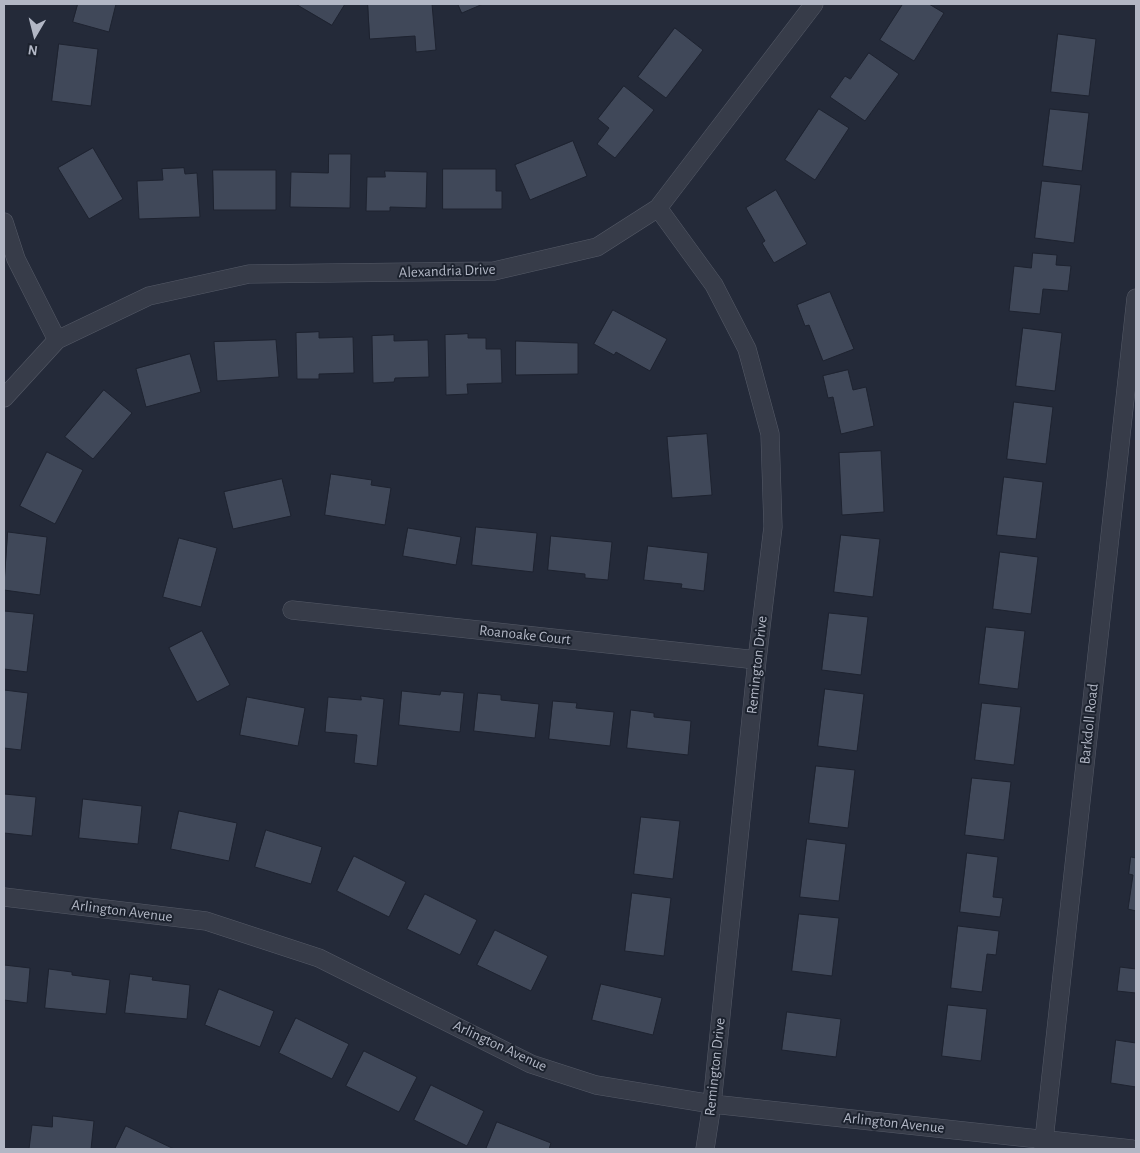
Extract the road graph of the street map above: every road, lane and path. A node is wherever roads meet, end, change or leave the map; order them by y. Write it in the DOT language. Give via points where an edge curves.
graph roads {
  1 [pos="814,4"];
  2 [pos="658,208"];
  3 [pos="4,222"];
  4 [pos="1136,298"];
  5 [pos="57,340"];
  6 [pos="4,398"];
  7 [pos="292,610"];
  8 [pos="757,660"];
  9 [pos="4,897"];
  10 [pos="712,1104"];
  11 [pos="1043,1144"];
  12 [pos="705,1149"];
  13 [pos="1132,1149"];
  1 -- 2 [label="street, Alexandria Drive"];
  2 -- 5 [label="street, Alexandria Drive" via="597,247 494,271 249,274 149,296"];
  2 -- 8 [label="street, Remington Drive" via="714,285 747,349 770,434 773,527"];
  3 -- 5 [label="street" via="16,259"];
  4 -- 11 [label="street, Barkdoll Road"];
  5 -- 6 [label="street, Alexandria Drive"];
  7 -- 8 [label="street, Roanoake Court"];
  8 -- 10 [label="street, Remington Drive"];
  9 -- 10 [label="street, Arlington Avenue" via="206,921 319,958 531,1064 596,1085"];
  10 -- 11 [label="street, Arlington Avenue"];
  10 -- 12 [label="street, Remington Drive"];
  11 -- 13 [label="street, Arlington Avenue"];
}
